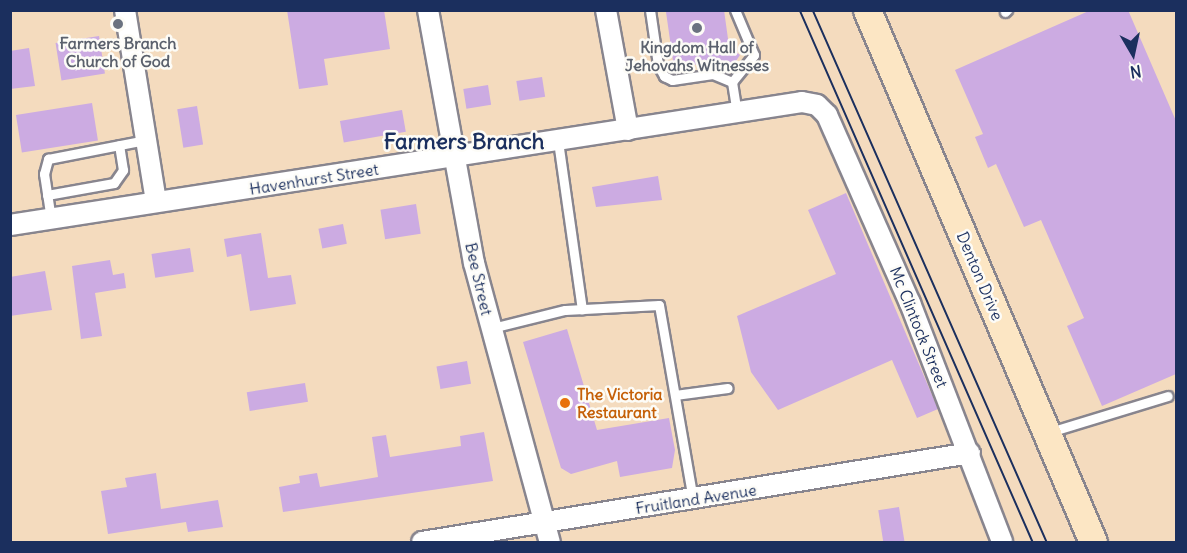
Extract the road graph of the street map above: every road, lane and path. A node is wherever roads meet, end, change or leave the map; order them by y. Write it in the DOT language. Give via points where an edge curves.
graph roads {
  1 [pos="125,10"];
  2 [pos="428,10"];
  3 [pos="606,10"];
  4 [pos="650,10"];
  5 [pos="735,10"];
  6 [pos="867,10"];
  7 [pos="732,82"];
  8 [pos="737,113"];
  9 [pos="827,115"];
  10 [pos="628,130"];
  11 [pos="146,140"];
  12 [pos="558,141"];
  13 [pos="119,145"];
  14 [pos="453,158"];
  15 [pos="47,195"];
  16 [pos="156,202"];
  17 [pos="51,219"];
  18 [pos="10,225"];
  19 [pos="582,309"];
  20 [pos="491,328"];
  21 [pos="728,388"];
  22 [pos="675,395"];
  23 [pos="1168,396"];
  24 [pos="1047,433"];
  25 [pos="970,453"];
  26 [pos="693,499"];
  27 [pos="547,533"];
  28 [pos="422,543"];
  29 [pos="1002,543"];
  30 [pos="1093,543"];
  1 -- 11 [label="street"];
  2 -- 14 [label="street, Bee Street"];
  3 -- 10 [label="street"];
  4 -- 7 [label="lane" via="658,65 664,76 672,80 713,74"];
  5 -- 7 [label="lane" via="754,55"];
  6 -- 24 [label="street, Denton Drive"];
  7 -- 8 [label="lane"];
  8 -- 9 [label="street, Havenhurst Street" via="802,102 817,105"];
  8 -- 10 [label="street, Havenhurst Street"];
  9 -- 25 [label="street, Mc Clintock Street"];
  10 -- 12 [label="street, Havenhurst Street"];
  11 -- 13 [label="lane"];
  11 -- 16 [label="street"];
  12 -- 14 [label="street, Havenhurst Street"];
  12 -- 19 [label="lane"];
  13 -- 15 [label="lane" via="56,155 44,165"];
  13 -- 15 [label="lane" via="121,178 105,186"];
  14 -- 16 [label="street, Havenhurst Street"];
  14 -- 20 [label="street, Bee Street"];
  15 -- 17 [label="lane"];
  16 -- 17 [label="street, Havenhurst Street"];
  17 -- 18 [label="street, Havenhurst Street"];
  19 -- 20 [label="lane"];
  19 -- 22 [label="lane" via="659,305"];
  20 -- 27 [label="street, Bee Street"];
  21 -- 22 [label="lane"];
  22 -- 26 [label="lane"];
  23 -- 24 [label="lane"];
  24 -- 30 [label="street, Denton Drive"];
  25 -- 26 [label="street, Fruitland Avenue"];
  25 -- 29 [label="street, Mc Clintock Street"];
  26 -- 27 [label="street, Fruitland Avenue"];
  27 -- 28 [label="street, Fruitland Avenue"];
}
